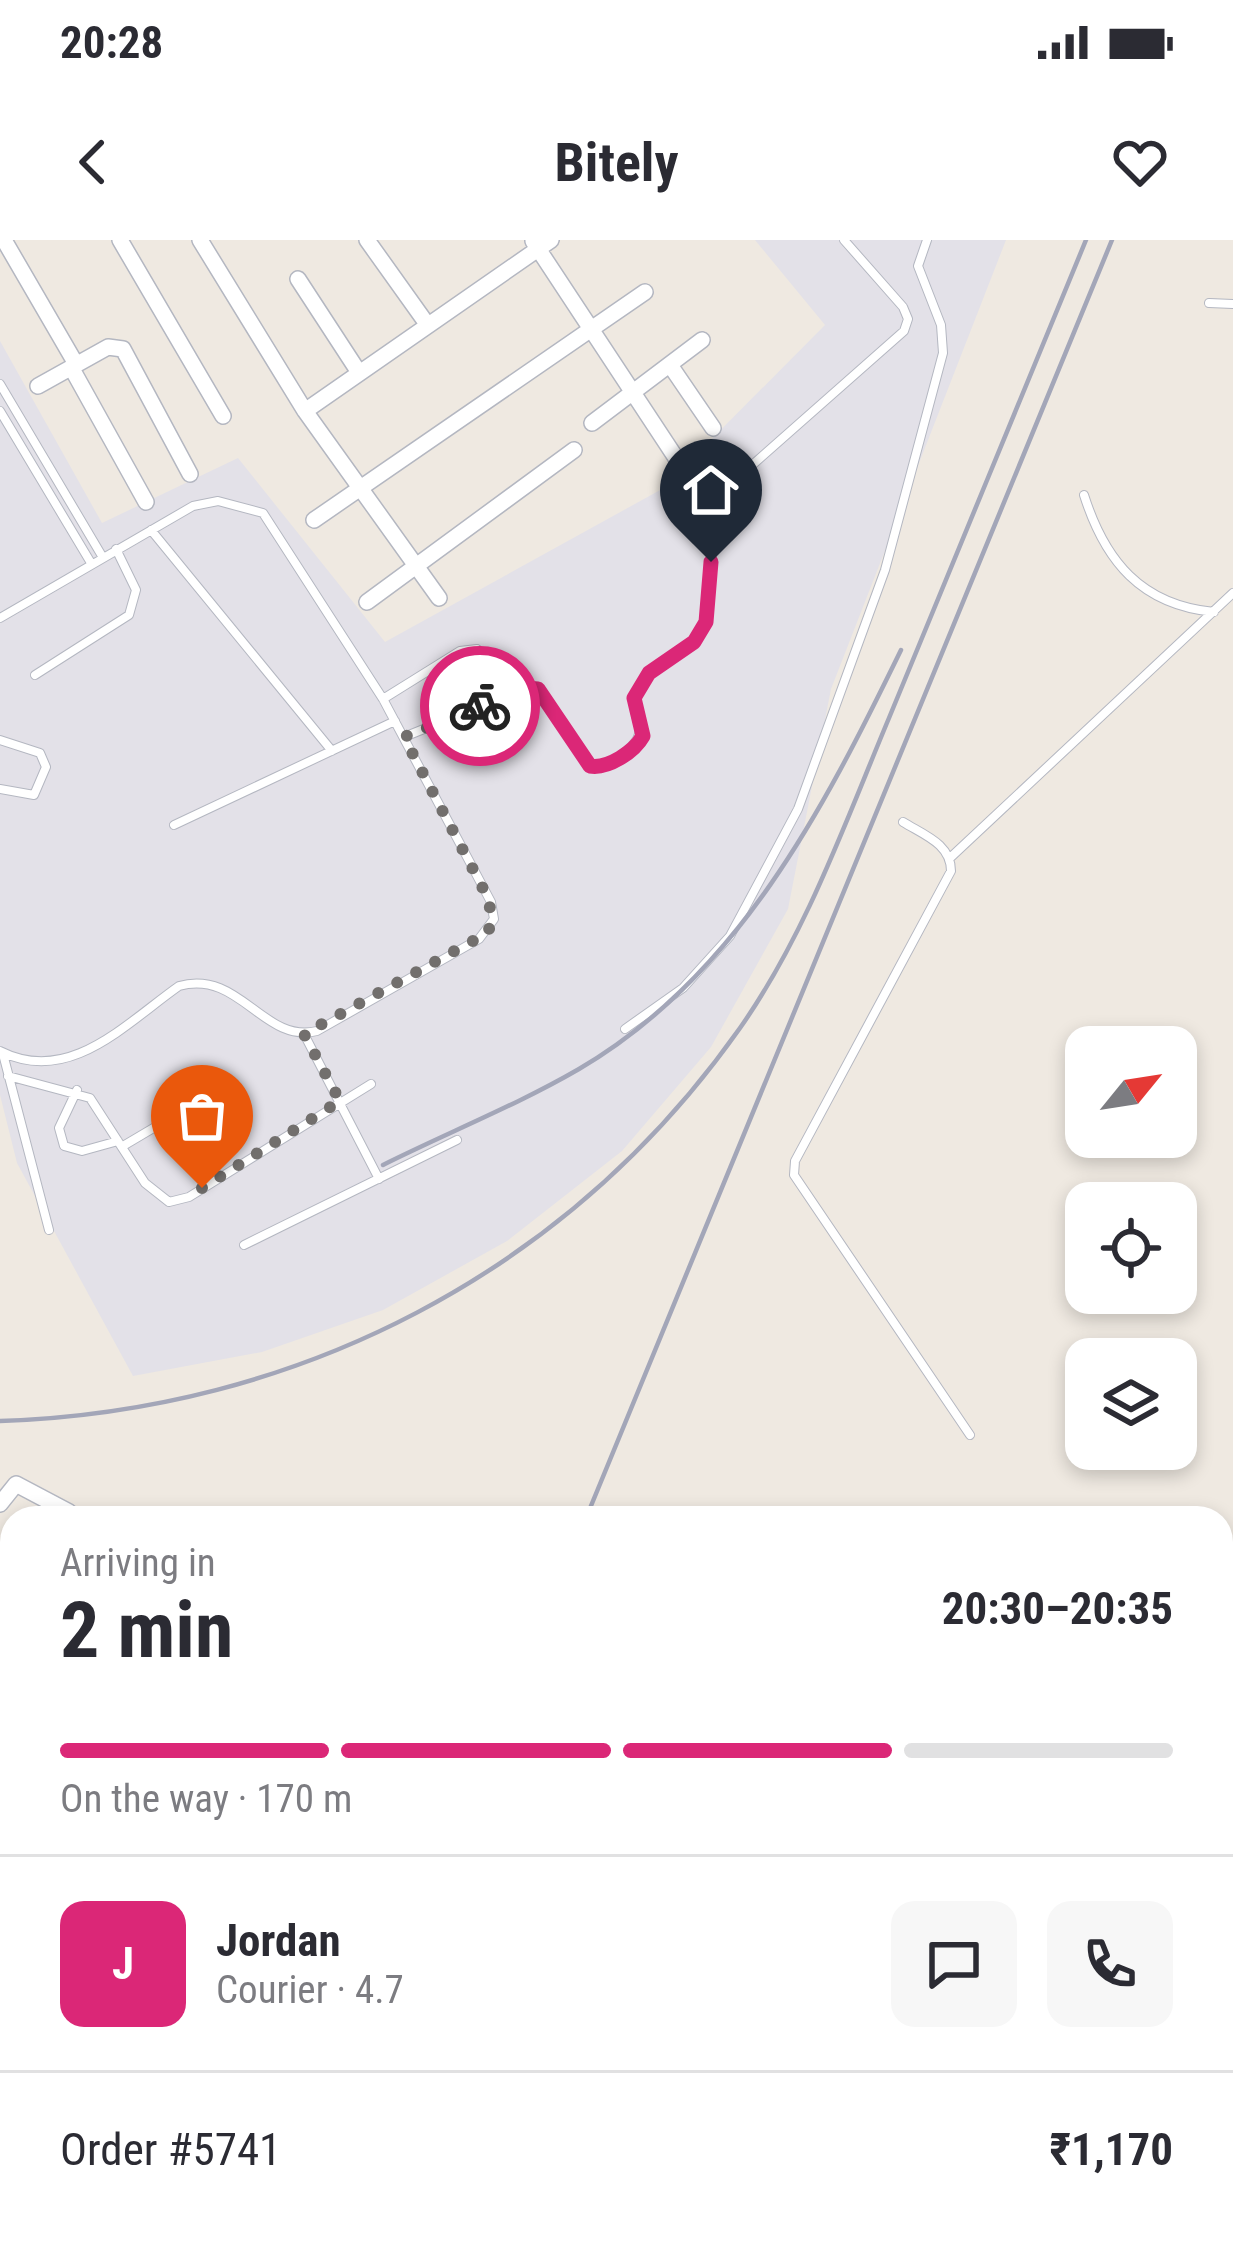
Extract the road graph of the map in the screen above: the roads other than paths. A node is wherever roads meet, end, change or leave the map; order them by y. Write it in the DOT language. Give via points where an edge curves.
graph roads {
  1 [pos="4,240"];
  2 [pos="120,240"];
  3 [pos="200,240"];
  4 [pos="367,240"];
  5 [pos="844,240"];
  6 [pos="927,240"];
  7 [pos="541,243"];
  8 [pos="298,279"];
  9 [pos="645,292"];
  10 [pos="1209,303"];
  11 [pos="1233,304"];
  12 [pos="427,324"];
  13 [pos="589,326"];
  14 [pos="702,340"];
  15 [pos="670,365"];
  16 [pos="74,366"];
  17 [pos="358,370"];
  18 [pos="0,384"];
  19 [pos="38,386"];
  20 [pos="634,394"];
  21 [pos="0,411"];
  22 [pos="305,411"];
  23 [pos="224,416"];
  24 [pos="592,423"];
  25 [pos="712,428"];
  26 [pos="574,450"];
  27 [pos="680,464"];
  28 [pos="190,474"];
  29 [pos="361,489"];
  30 [pos="1084,495"];
  31 [pos="146,502"];
  32 [pos="314,520"];
  33 [pos="152,530"];
  34 [pos="116,549"];
  35 [pos="102,556"];
  36 [pos="91,563"];
  37 [pos="415,565"];
  38 [pos="1233,593"];
  39 [pos="439,598"];
  40 [pos="367,602"];
  41 [pos="1216,612"];
  42 [pos="0,618"];
  43 [pos="35,675"];
  44 [pos="504,697"];
  45 [pos="383,699"];
  46 [pos="395,721"];
  47 [pos="404,737"];
  48 [pos="0,740"];
  49 [pos="332,751"];
  50 [pos="0,789"];
  51 [pos="903,822"];
  52 [pos="174,825"];
  53 [pos="951,857"];
  54 [pos="625,1029"];
  55 [pos="304,1034"];
  56 [pos="1,1052"];
  57 [pos="8,1076"];
  58 [pos="371,1084"];
  59 [pos="77,1090"];
  60 [pos="340,1101"];
  61 [pos="194,1104"];
  62 [pos="457,1140"];
  63 [pos="120,1144"];
  64 [pos="379,1179"];
  65 [pos="49,1230"];
  66 [pos="244,1245"];
  67 [pos="970,1435"];
  68 [pos="0,1502"];
  69 [pos="58,1506"];
  1 -- 16 [label="street"];
  2 -- 23 [label="street"];
  3 -- 22 [label="street"];
  4 -- 12 [label="street"];
  5 -- 44 [label="lane" via="903,307 904,331 719,501 706,622 694,642 640,684 638,744 601,768 590,766 538,689"];
  6 -- 54 [label="lane" via="918,266 943,353 854,666 798,809 730,936 683,988"];
  7 -- 12 [label="street"];
  7 -- 13 [label="street"];
  8 -- 17 [label="street"];
  9 -- 13 [label="street"];
  10 -- 11 [label="lane"];
  12 -- 17 [label="street"];
  13 -- 20 [label="street"];
  13 -- 29 [label="street"];
  14 -- 15 [label="street"];
  15 -- 20 [label="street"];
  15 -- 25 [label="street"];
  16 -- 19 [label="street"];
  16 -- 28 [label="street" via="108,347 123,350"];
  16 -- 31 [label="street"];
  17 -- 22 [label="street"];
  18 -- 35 [label="lane"];
  20 -- 24 [label="street"];
  20 -- 27 [label="street"];
  21 -- 36 [label="lane"];
  22 -- 29 [label="street"];
  26 -- 37 [label="street"];
  29 -- 32 [label="street"];
  29 -- 37 [label="street"];
  30 -- 41 [label="lane" via="1097,535 1137,586 1164,602"];
  33 -- 34 [label="lane"];
  33 -- 45 [label="lane" via="218,501 263,513"];
  33 -- 49 [label="lane"];
  34 -- 35 [label="lane"];
  34 -- 43 [label="lane" via="136,590 129,615"];
  35 -- 36 [label="lane"];
  36 -- 42 [label="lane"];
  37 -- 39 [label="street"];
  37 -- 40 [label="street"];
  38 -- 41 [label="lane"];
  41 -- 53 [label="lane"];
  44 -- 45 [label="lane" via="477,649 460,651"];
  44 -- 47 [label="lane"];
  45 -- 46 [label="lane"];
  46 -- 47 [label="lane"];
  46 -- 49 [label="lane"];
  47 -- 55 [label="lane" via="494,919 479,938"];
  48 -- 50 [label="lane" via="46,759 34,795"];
  49 -- 52 [label="lane"];
  51 -- 53 [label="lane"];
  53 -- 67 [label="lane" via="935,906 794,1175"];
  55 -- 56 [label="lane" via="217,984 197,981 76,1058 46,1063"];
  55 -- 60 [label="lane"];
  56 -- 57 [label="lane"];
  57 -- 59 [label="lane"];
  57 -- 65 [label="lane"];
  58 -- 60 [label="lane"];
  59 -- 63 [label="lane"];
  59 -- 63 [label="lane" via="59,1128 64,1146"];
  60 -- 63 [label="lane" via="169,1202 145,1183"];
  60 -- 64 [label="lane"];
  61 -- 63 [label="lane"];
  62 -- 64 [label="lane"];
  64 -- 66 [label="lane"];
  68 -- 69 [label="street" via="16,1484"];
}
